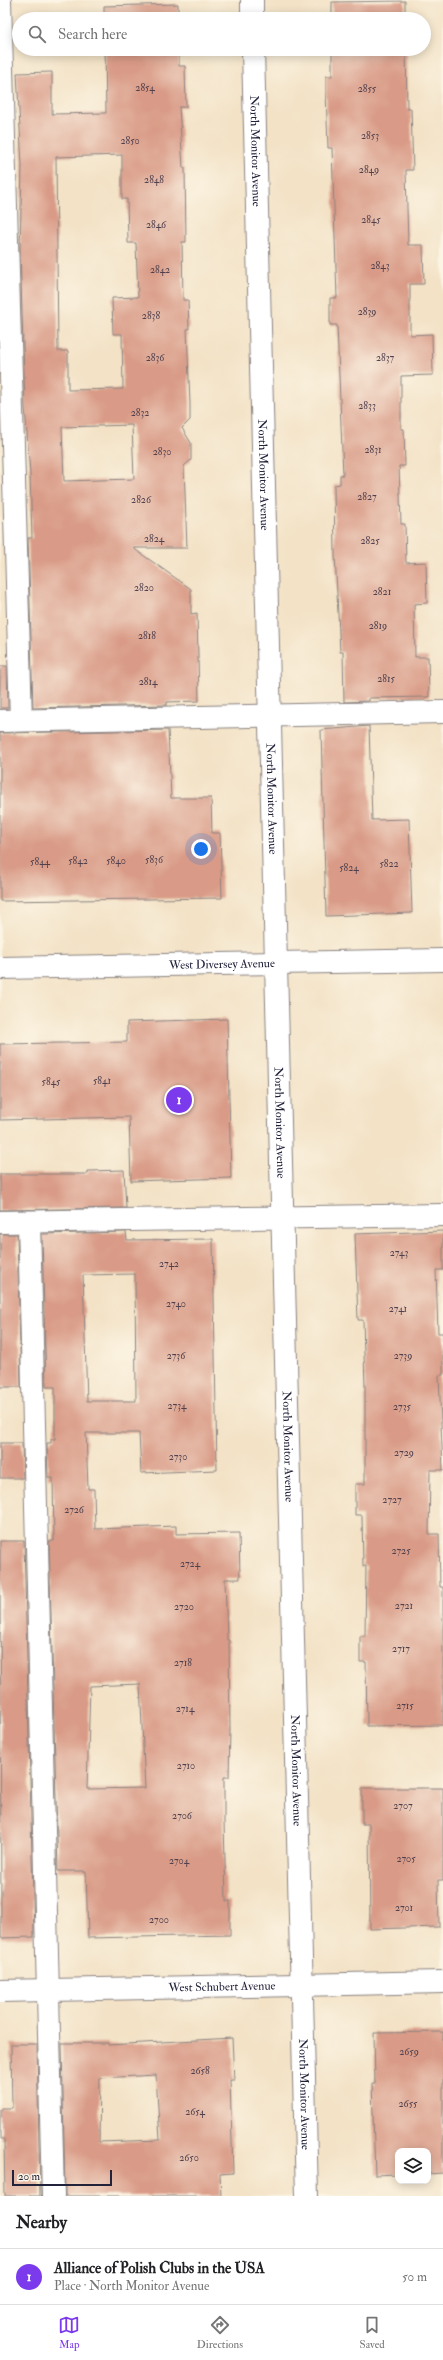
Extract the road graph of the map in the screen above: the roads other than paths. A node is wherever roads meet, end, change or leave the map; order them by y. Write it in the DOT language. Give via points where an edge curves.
graph roads {
  1 [pos="0,0"];
  2 [pos="252,0"];
  3 [pos="252,12"];
  4 [pos="253,56"];
  5 [pos="443,712"];
  6 [pos="269,716"];
  7 [pos="10,720"];
  8 [pos="443,960"];
  9 [pos="275,963"];
  10 [pos="0,968"];
  11 [pos="443,1215"];
  12 [pos="281,1218"];
  13 [pos="0,1222"];
  14 [pos="29,1222"];
  15 [pos="443,1982"];
  16 [pos="302,1985"];
  17 [pos="48,1990"];
  18 [pos="0,1991"];
  19 [pos="53,2196"];
  20 [pos="307,2196"];
  1 -- 7 [label="street"];
  2 -- 3 [label="street"];
  4 -- 6 [label="street, North Monitor Avenue"];
  5 -- 6 [label="street"];
  6 -- 7 [label="street"];
  6 -- 9 [label="street, North Monitor Avenue"];
  8 -- 9 [label="street, West Diversey Avenue"];
  9 -- 10 [label="street, West Diversey Avenue"];
  9 -- 12 [label="street, North Monitor Avenue"];
  11 -- 12 [label="street"];
  12 -- 14 [label="street"];
  12 -- 16 [label="street, North Monitor Avenue"];
  13 -- 14 [label="street"];
  14 -- 17 [label="street"];
  15 -- 16 [label="street, West Schubert Avenue"];
  16 -- 17 [label="street, West Schubert Avenue"];
  16 -- 20 [label="street, North Monitor Avenue"];
  17 -- 18 [label="street, West Schubert Avenue"];
  17 -- 19 [label="street"];
}
